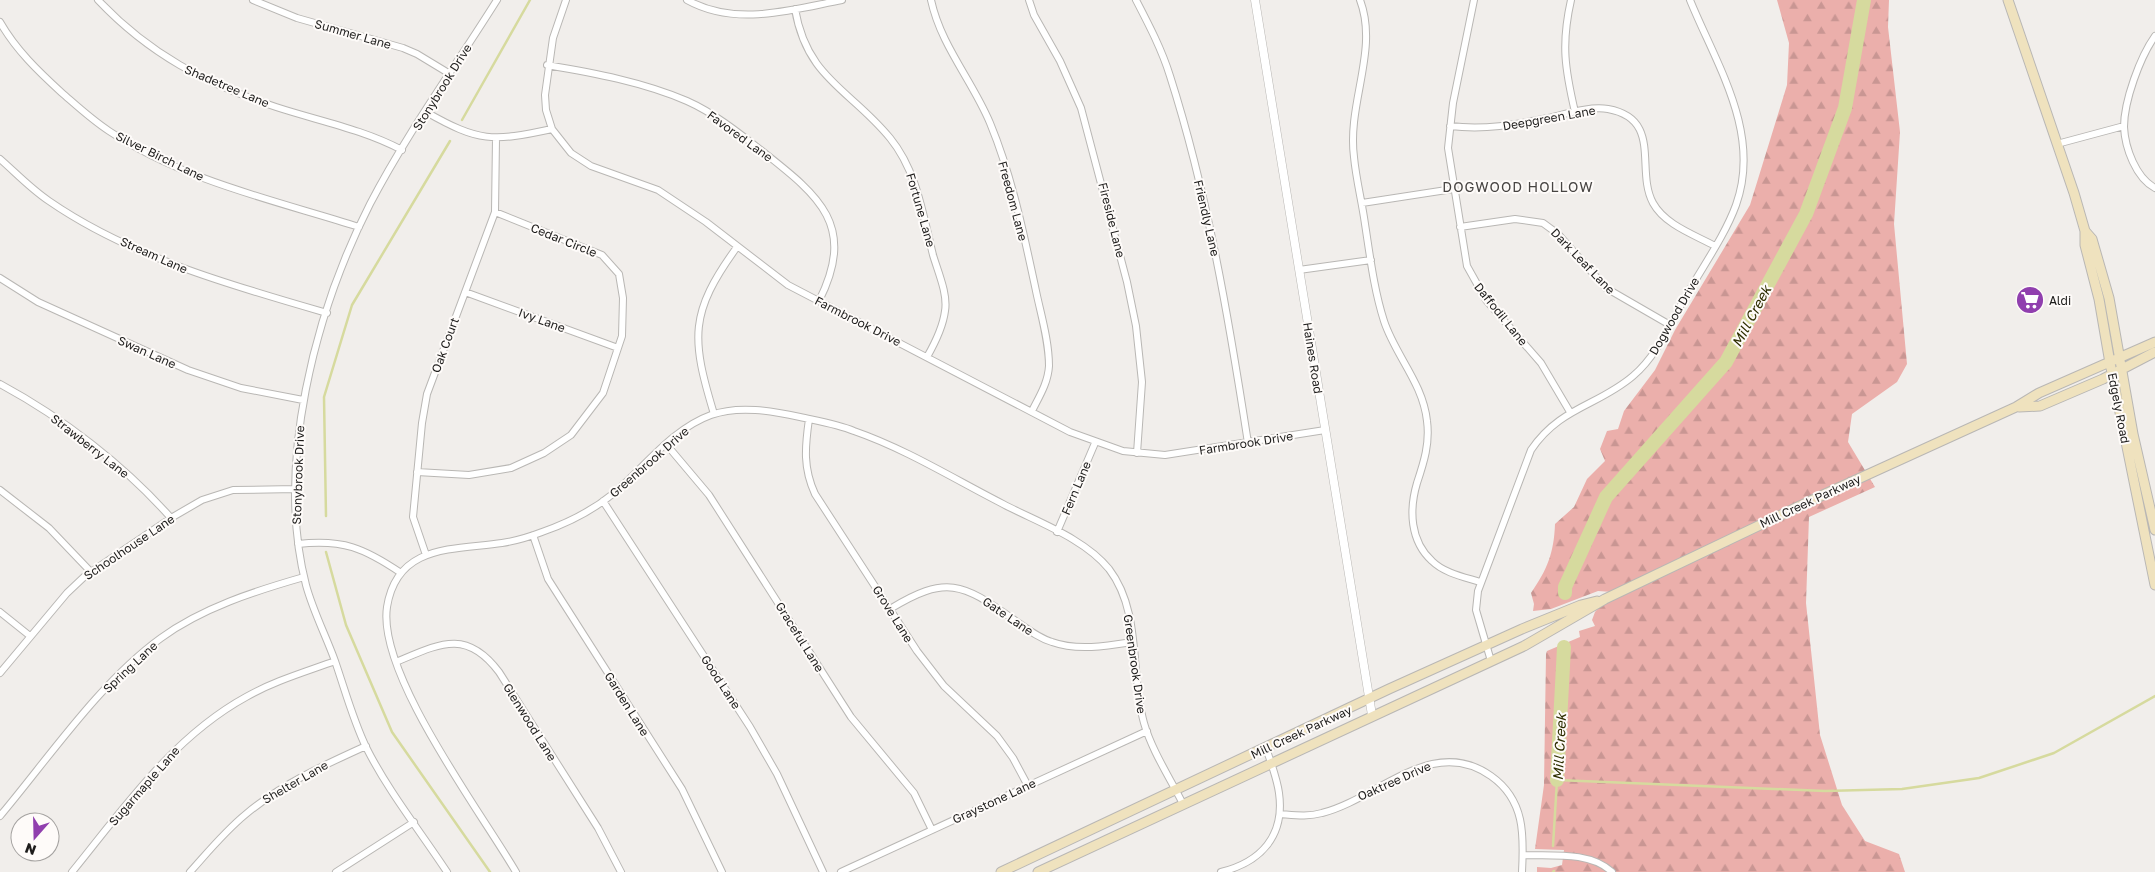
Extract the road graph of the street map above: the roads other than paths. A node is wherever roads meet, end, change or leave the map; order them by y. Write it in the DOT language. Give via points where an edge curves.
graph roads {
  1 [pos="98,0"];
  2 [pos="253,0"];
  3 [pos="497,0"];
  4 [pos="566,0"];
  5 [pos="687,0"];
  6 [pos="842,0"];
  7 [pos="931,0"];
  8 [pos="1029,0"];
  9 [pos="1136,0"];
  10 [pos="1255,0"];
  11 [pos="1360,0"];
  12 [pos="1474,0"];
  13 [pos="1571,0"];
  14 [pos="1690,0"];
  15 [pos="2008,0"];
  16 [pos="795,9"];
  17 [pos="0,22"];
  18 [pos="2155,36"];
  19 [pos="548,65"];
  20 [pos="450,74"];
  21 [pos="426,112"];
  22 [pos="1575,112"];
  23 [pos="1450,126"];
  24 [pos="2124,126"];
  25 [pos="552,128"];
  26 [pos="496,138"];
  27 [pos="2057,144"];
  28 [pos="402,150"];
  29 [pos="0,159"];
  30 [pos="2155,188"];
  31 [pos="1453,189"];
  32 [pos="1362,203"];
  33 [pos="495,212"];
  34 [pos="359,227"];
  35 [pos="1460,228"];
  36 [pos="2085,231"];
  37 [pos="1715,246"];
  38 [pos="737,247"];
  39 [pos="1371,260"];
  40 [pos="1299,270"];
  41 [pos="0,278"];
  42 [pos="465,292"];
  43 [pos="819,301"];
  44 [pos="327,313"];
  45 [pos="1670,325"];
  46 [pos="2155,342"];
  47 [pos="618,348"];
  48 [pos="2155,352"];
  49 [pos="928,357"];
  50 [pos="2121,358"];
  51 [pos="2110,363"];
  52 [pos="2122,369"];
  53 [pos="2112,374"];
  54 [pos="0,384"];
  55 [pos="304,400"];
  56 [pos="2016,407"];
  57 [pos="1032,412"];
  58 [pos="1570,412"];
  59 [pos="714,414"];
  60 [pos="809,419"];
  61 [pos="1324,430"];
  62 [pos="1095,443"];
  63 [pos="1248,443"];
  64 [pos="666,444"];
  65 [pos="1137,453"];
  66 [pos="417,472"];
  67 [pos="296,489"];
  68 [pos="0,490"];
  69 [pos="603,501"];
  70 [pos="171,518"];
  71 [pos="2155,530"];
  72 [pos="1057,532"];
  73 [pos="533,535"];
  74 [pos="298,544"];
  75 [pos="426,555"];
  76 [pos="91,572"];
  77 [pos="401,573"];
  78 [pos="304,577"];
  79 [pos="1480,582"];
  80 [pos="2155,585"];
  81 [pos="1605,599"];
  82 [pos="890,609"];
  83 [pos="0,612"];
  84 [pos="30,636"];
  85 [pos="1132,642"];
  86 [pos="1486,646"];
  87 [pos="1491,661"];
  88 [pos="335,662"];
  89 [pos="396,662"];
  90 [pos="0,673"];
  91 [pos="1370,699"];
  92 [pos="1372,715"];
  93 [pos="1147,731"];
  94 [pos="366,746"];
  95 [pos="1266,748"];
  96 [pos="1271,763"];
  97 [pos="1028,786"];
  98 [pos="1176,790"];
  99 [pos="1183,804"];
  100 [pos="1280,814"];
  101 [pos="0,816"];
  102 [pos="414,822"];
  103 [pos="932,830"];
  104 [pos="1523,855"];
  105 [pos="72,872"];
  106 [pos="190,872"];
  107 [pos="336,872"];
  108 [pos="447,872"];
  109 [pos="516,872"];
  110 [pos="621,872"];
  111 [pos="722,872"];
  112 [pos="823,872"];
  113 [pos="841,872"];
  114 [pos="1001,872"];
  115 [pos="1038,872"];
  116 [pos="1221,872"];
  117 [pos="1522,872"];
  118 [pos="1612,872"];
  1 -- 28 [label="street, Shadetree Lane" via="156,52 188,71 277,108 354,129"];
  2 -- 20 [label="street, Summer Lane" via="297,18 403,48"];
  3 -- 20 [label="street, Stonybrook Drive"];
  4 -- 19 [label="street, Farmbrook Drive"];
  5 -- 16 [label="street" via="712,11 738,15"];
  6 -- 16 [label="street"];
  7 -- 57 [label="street, Freedom Lane" via="940,31 990,123 1030,264 1049,367 1044,388"];
  8 -- 65 [label="street, Fireside Lane" via="1081,108 1127,282 1142,382"];
  9 -- 63 [label="street, Friendly Lane" via="1170,76 1196,170 1232,342"];
  10 -- 40 [label="street, Haines Road"];
  11 -- 32 [label="street" via="1368,32 1352,134"];
  12 -- 23 [label="street, Daffodil Lane"];
  13 -- 22 [label="street" via="1564,46"];
  14 -- 37 [label="street, Dogwood Drive" via="1737,112 1744,143 1736,205"];
  15 -- 27 [label="main road, Edgely Road"];
  16 -- 49 [label="street, Fortune Lane" via="801,38 814,62 890,138 909,169 945,305 940,331"];
  17 -- 34 [label="street, Silver Birch Lane" via="16,48 50,82 85,113 128,143 223,186"];
  18 -- 24 [label="street" via="2143,57"];
  19 -- 25 [label="street, Farmbrook Drive" via="546,110"];
  19 -- 43 [label="street, Favored Lane" via="635,84 695,105 743,136 811,192 824,207 834,252 831,274"];
  20 -- 21 [label="street, Stonybrook Drive"];
  21 -- 26 [label="street" via="463,132"];
  21 -- 28 [label="street, Stonybrook Drive"];
  22 -- 23 [label="street, Deepgreen Lane" via="1498,127"];
  22 -- 37 [label="street, Deepgreen Lane" via="1606,109 1618,111 1632,120 1641,132 1645,146 1653,203 1664,217"];
  23 -- 31 [label="street, Daffodil Lane" via="1448,148"];
  24 -- 27 [label="street"];
  24 -- 30 [label="street" via="2137,169"];
  25 -- 26 [label="street"];
  25 -- 38 [label="street, Farmbrook Drive" via="561,144 581,160 658,190"];
  26 -- 33 [label="street, Oak Court"];
  27 -- 36 [label="main road, Edgely Road"];
  28 -- 34 [label="street, Stonybrook Drive"];
  29 -- 44 [label="street, Stream Lane" via="66,212 138,248 190,272"];
  31 -- 32 [label="street"];
  31 -- 35 [label="street, Daffodil Lane"];
  32 -- 39 [label="street"];
  33 -- 42 [label="street, Oak Court"];
  33 -- 47 [label="street, Cedar Circle" via="602,255 619,274 623,298 622,336"];
  34 -- 44 [label="street, Stonybrook Drive"];
  35 -- 45 [label="street, Dark Leaf Lane" via="1514,219 1544,223 1558,234 1606,288"];
  35 -- 58 [label="street, Daffodil Lane" via="1467,266 1478,289 1541,363"];
  36 -- 50 [label="main road, Edgely Road" via="2092,238"];
  36 -- 51 [label="main road, Edgely Road" via="2085,245 2099,299"];
  37 -- 45 [label="street, Dogwood Drive"];
  38 -- 43 [label="street, Farmbrook Drive" via="776,278"];
  38 -- 59 [label="street" via="704,300 698,330 700,369"];
  39 -- 40 [label="street"];
  39 -- 79 [label="street" via="1384,320 1422,396 1428,421 1427,448 1412,508 1414,531 1431,561"];
  40 -- 61 [label="street, Haines Road"];
  41 -- 55 [label="street, Swan Lane" via="38,302 188,370 241,388"];
  42 -- 47 [label="street, Ivy Lane"];
  42 -- 66 [label="street, Oak Court" via="427,394"];
  43 -- 49 [label="street, Farmbrook Drive"];
  44 -- 55 [label="street, Stonybrook Drive"];
  45 -- 58 [label="street, Dogwood Drive" via="1647,361 1631,378"];
  46 -- 50 [label="main road, Mill Creek Parkway"];
  47 -- 66 [label="street, Cedar Circle" via="603,393 571,435 544,453 511,468 469,475"];
  48 -- 52 [label="main road, Mill Creek Parkway"];
  49 -- 57 [label="street, Farmbrook Drive"];
  50 -- 51 [label="main road, Mill Creek Parkway"];
  50 -- 52 [label="main road, Edgely Road"];
  51 -- 53 [label="main road, Edgely Road"];
  51 -- 56 [label="main road, Mill Creek Parkway" via="2038,393"];
  52 -- 53 [label="main road, Mill Creek Parkway"];
  52 -- 71 [label="main road, Edgely Road"];
  53 -- 56 [label="main road, Mill Creek Parkway" via="2040,406"];
  53 -- 80 [label="main road, Edgely Road"];
  54 -- 70 [label="street, Strawberry Lane" via="75,432 143,488"];
  55 -- 67 [label="street, Stonybrook Drive"];
  56 -- 81 [label="main road, Mill Creek Parkway"];
  57 -- 62 [label="street, Farmbrook Drive"];
  58 -- 79 [label="street, Dogwood Drive" via="1549,428 1531,450"];
  59 -- 60 [label="street, Greenbrook Drive" via="763,410"];
  59 -- 64 [label="street, Greenbrook Drive"];
  60 -- 72 [label="street, Greenbrook Drive" via="844,427 882,442"];
  60 -- 82 [label="street, Grove Lane" via="804,459 809,481"];
  61 -- 63 [label="street, Farmbrook Drive"];
  61 -- 91 [label="street, Haines Road"];
  62 -- 65 [label="street, Farmbrook Drive"];
  62 -- 72 [label="street, Fern Lane"];
  63 -- 65 [label="street, Farmbrook Drive" via="1183,454"];
  64 -- 69 [label="street, Greenbrook Drive"];
  64 -- 103 [label="street, Graceful Lane" via="709,495 851,717 914,793"];
  66 -- 75 [label="street, Oak Court" via="413,517"];
  67 -- 70 [label="street, Schoolhouse Lane" via="233,490 202,500"];
  67 -- 74 [label="street, Stonybrook Drive"];
  68 -- 76 [label="street" via="49,528"];
  69 -- 73 [label="street, Greenbrook Drive" via="574,520"];
  69 -- 112 [label="street, Good Lane" via="750,727 777,774"];
  70 -- 76 [label="street, Schoolhouse Lane"];
  72 -- 85 [label="street, Greenbrook Drive" via="1098,558 1112,573 1126,603"];
  73 -- 75 [label="street, Greenbrook Drive" via="505,543 448,548"];
  73 -- 111 [label="street, Garden Lane" via="548,579 682,789"];
  74 -- 77 [label="street" via="335,542 352,546 370,553"];
  74 -- 78 [label="street, Stonybrook Drive"];
  75 -- 77 [label="street, Greenbrook Drive"];
  76 -- 84 [label="street, Schoolhouse Lane"];
  77 -- 89 [label="street, Greenbrook Drive" via="392,588 386,611"];
  78 -- 88 [label="street, Stonybrook Drive"];
  78 -- 101 [label="street, Spring Lane" via="217,608 171,631 144,651 100,696"];
  79 -- 86 [label="street, Dogwood Drive" via="1476,610"];
  81 -- 86 [label="main road, Mill Creek Parkway" via="1581,605"];
  81 -- 87 [label="main road, Mill Creek Parkway" via="1524,646"];
  82 -- 85 [label="street, Gate Lane" via="930,588 957,588 975,595 1053,643 1090,646"];
  82 -- 97 [label="street, Grove Lane" via="935,676 1005,746"];
  83 -- 84 [label="street"];
  84 -- 90 [label="street, Schoolhouse Lane"];
  85 -- 93 [label="street, Greenbrook Drive" via="1139,700"];
  86 -- 87 [label="street, Dogwood Drive"];
  86 -- 91 [label="main road, Mill Creek Parkway"];
  87 -- 92 [label="main road, Mill Creek Parkway"];
  88 -- 94 [label="street, Stonybrook Drive"];
  88 -- 105 [label="street, Sugarmaple Lane" via="248,696 202,726 157,769"];
  89 -- 109 [label="street, Greenbrook Drive" via="433,741"];
  89 -- 110 [label="street, Glenwood Lane" via="446,643 465,644 486,656 598,828"];
  91 -- 92 [label="street, Haines Road"];
  91 -- 95 [label="main road, Mill Creek Parkway"];
  92 -- 96 [label="main road, Mill Creek Parkway"];
  93 -- 97 [label="street, Graystone Lane"];
  93 -- 98 [label="street, Greenbrook Drive"];
  94 -- 102 [label="street, Stonybrook Drive"];
  94 -- 106 [label="street, Shelter Lane" via="298,778 262,801 229,828"];
  95 -- 96 [label="street"];
  95 -- 98 [label="main road, Mill Creek Parkway"];
  96 -- 99 [label="main road, Mill Creek Parkway"];
  96 -- 100 [label="street" via="1280,793"];
  97 -- 103 [label="street, Graystone Lane"];
  98 -- 99 [label="street, Greenbrook Drive"];
  98 -- 114 [label="main road, Mill Creek Parkway"];
  99 -- 115 [label="main road, Mill Creek Parkway"];
  100 -- 104 [label="street, Oaktree Drive" via="1322,813 1428,764 1458,762 1485,772 1508,791 1520,812"];
  100 -- 116 [label="street" via="1273,837 1257,857 1242,866"];
  102 -- 107 [label="street"];
  102 -- 108 [label="street, Stonybrook Drive"];
  103 -- 113 [label="street, Graystone Lane"];
  104 -- 117 [label="street, Oaktree Drive"];
  104 -- 118 [label="street" via="1581,858 1596,861"];
}
